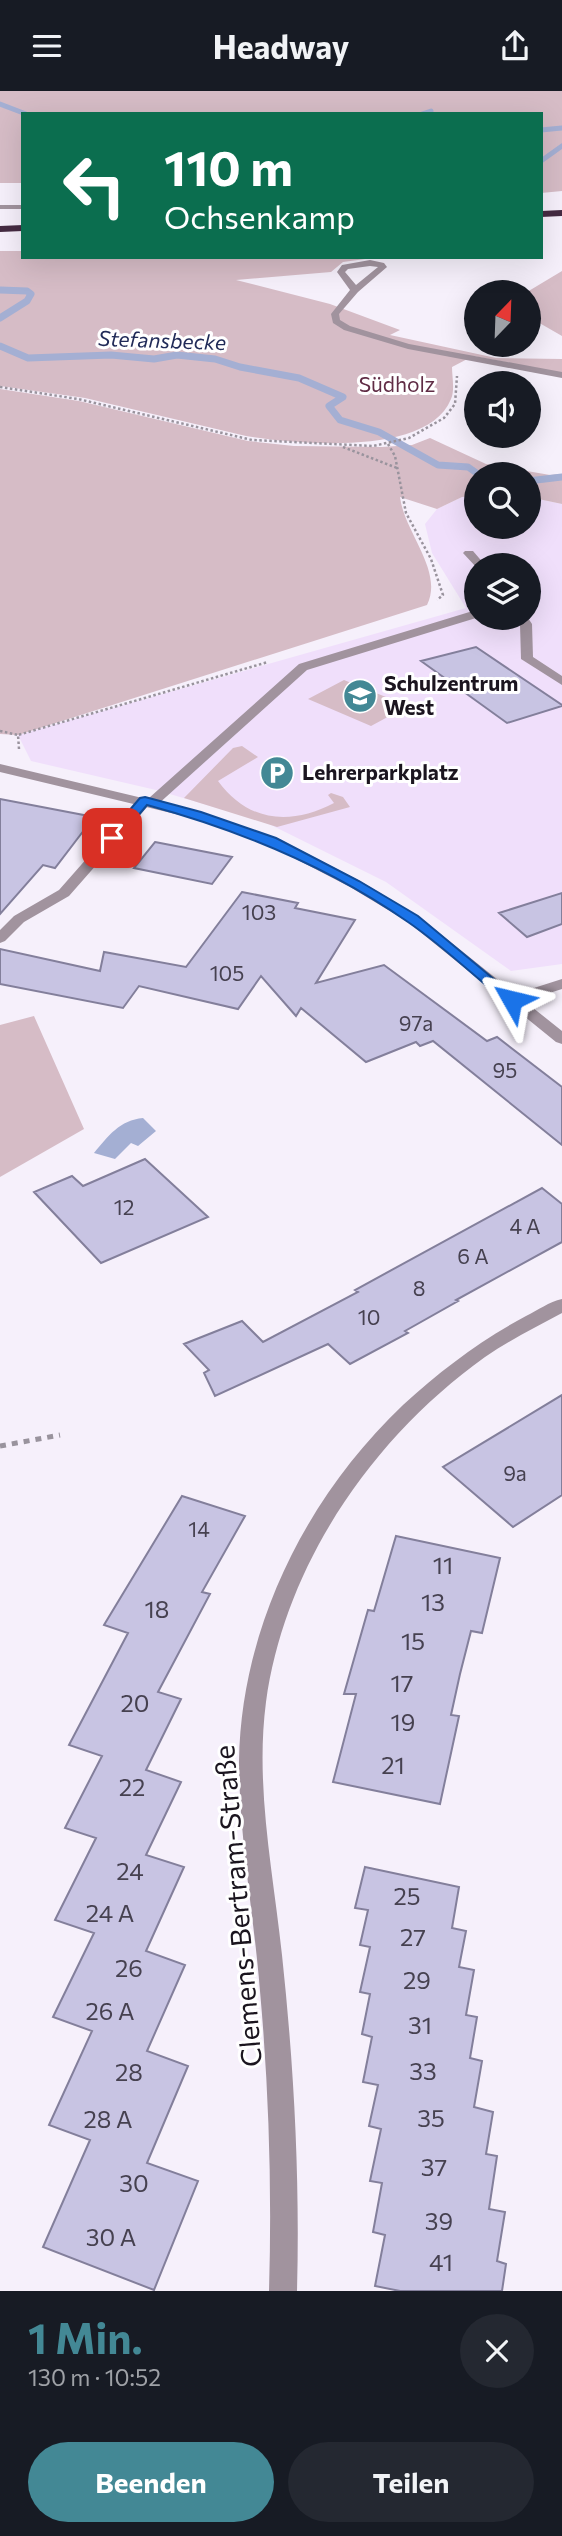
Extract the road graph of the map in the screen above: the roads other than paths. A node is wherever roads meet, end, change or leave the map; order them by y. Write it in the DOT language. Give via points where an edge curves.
graph roads {
  1 [pos="0,207"];
  2 [pos="21,207"];
  3 [pos="543,214"];
  4 [pos="562,214"];
  5 [pos="21,228"];
  6 [pos="0,229"];
  7 [pos="355,290"];
  8 [pos="562,375"];
  9 [pos="464,618"];
  10 [pos="526,630"];
  11 [pos="562,681"];
  12 [pos="0,768"];
  13 [pos="148,802"];
  14 [pos="0,938"];
  15 [pos="562,984"];
  16 [pos="512,1000"];
  17 [pos="562,1039"];
  18 [pos="562,1305"];
  19 [pos="283,2291"];
  1 -- 2 [label="street"];
  3 -- 4 [label="highway"];
  5 -- 6 [label="highway"];
  7 -- 8 [label="street" via="335,314 339,324 408,346"];
  9 -- 13 [label="street" via="303,667"];
  10 -- 11 [label="street" via="527,659"];
  12 -- 13 [label="street"];
  13 -- 14 [label="street" via="64,893 19,919"];
  13 -- 16 [label="street" via="272,841 355,884 413,919"];
  15 -- 16 [label="street"];
  16 -- 17 [label="street"];
  18 -- 19 [label="street, Clemens-Bertram-Straße" via="477,1353 422,1396 387,1431 318,1525 270,1631 255,1701 251,1774 282,2077 287,2212"];
}
